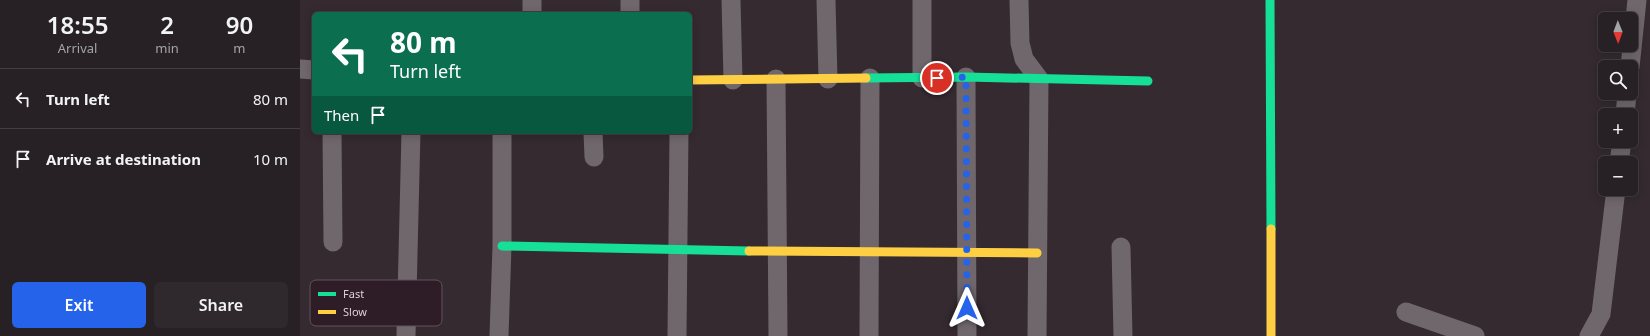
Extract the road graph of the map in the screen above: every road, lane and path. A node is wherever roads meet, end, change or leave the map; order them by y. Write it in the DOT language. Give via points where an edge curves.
graph roads {
  1 [pos="532,0"];
  2 [pos="630,0"];
  3 [pos="731,0"];
  4 [pos="826,0"];
  5 [pos="922,0"];
  6 [pos="1019,0"];
  7 [pos="1270,0"];
  8 [pos="1638,0"];
  9 [pos="532,12"];
  10 [pos="630,12"];
  11 [pos="1631,60"];
  12 [pos="300,69"];
  13 [pos="312,70"];
  14 [pos="966,77"];
  15 [pos="828,78"];
  16 [pos="870,78"];
  17 [pos="922,78"];
  18 [pos="776,79"];
  19 [pos="1039,79"];
  20 [pos="692,80"];
  21 [pos="733,80"];
  22 [pos="1148,81"];
  23 [pos="332,134"];
  24 [pos="411,134"];
  25 [pos="502,134"];
  26 [pos="593,134"];
  27 [pos="679,134"];
  28 [pos="594,157"];
  29 [pos="1615,196"];
  30 [pos="333,242"];
  31 [pos="502,246"];
  32 [pos="1121,247"];
  33 [pos="678,250"];
  34 [pos="777,251"];
  35 [pos="869,252"];
  36 [pos="967,253"];
  37 [pos="1037,253"];
  38 [pos="407,280"];
  39 [pos="1406,312"];
  40 [pos="406,326"];
  41 [pos="406,336"];
  42 [pos="499,336"];
  43 [pos="677,336"];
  44 [pos="778,336"];
  45 [pos="869,336"];
  46 [pos="967,336"];
  47 [pos="1037,336"];
  48 [pos="1123,336"];
  49 [pos="1271,336"];
  50 [pos="1475,336"];
  51 [pos="1589,336"];
  1 -- 9 [label="street"];
  2 -- 10 [label="street"];
  3 -- 21 [label="street"];
  4 -- 15 [label="street"];
  5 -- 17 [label="street"];
  6 -- 19 [label="street" via="1020,43 1024,59"];
  7 -- 49 [label="street"];
  8 -- 11 [label="street"];
  12 -- 13 [label="street"];
  14 -- 17 [label="street"];
  14 -- 19 [label="street"];
  14 -- 36 [label="street"];
  15 -- 16 [label="street"];
  15 -- 18 [label="street"];
  16 -- 17 [label="street"];
  16 -- 35 [label="street"];
  18 -- 21 [label="street"];
  18 -- 34 [label="street"];
  19 -- 22 [label="street"];
  19 -- 37 [label="street"];
  20 -- 21 [label="street"];
  23 -- 30 [label="street"];
  24 -- 38 [label="street"];
  25 -- 31 [label="street"];
  26 -- 28 [label="street"];
  27 -- 33 [label="street"];
  29 -- 51 [label="street" via="1601,314"];
  31 -- 33 [label="street"];
  31 -- 42 [label="street"];
  32 -- 48 [label="street"];
  33 -- 34 [label="street"];
  33 -- 43 [label="street"];
  34 -- 35 [label="street"];
  34 -- 44 [label="street"];
  35 -- 36 [label="street"];
  35 -- 45 [label="street"];
  36 -- 37 [label="street"];
  36 -- 46 [label="street"];
  37 -- 47 [label="street"];
  39 -- 50 [label="street"];
  40 -- 41 [label="street"];
}
